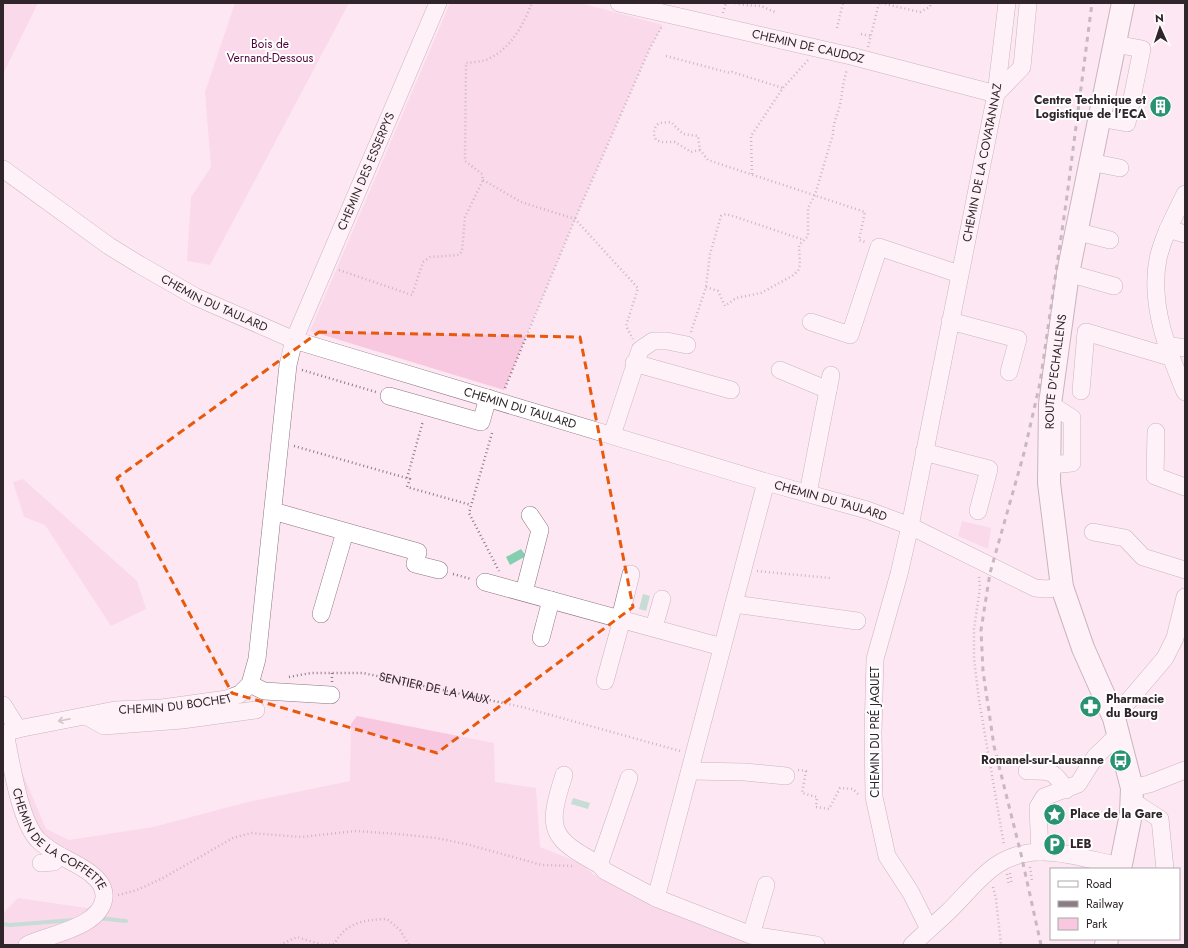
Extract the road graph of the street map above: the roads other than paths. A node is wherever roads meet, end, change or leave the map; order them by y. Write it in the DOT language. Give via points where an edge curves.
graph roads {
  1 [pos="438,3"];
  2 [pos="619,3"];
  3 [pos="1007,3"];
  4 [pos="1123,3"];
  5 [pos="1028,4"];
  6 [pos="1115,44"];
  7 [pos="996,94"];
  8 [pos="1099,118"];
  9 [pos="1090,162"];
  10 [pos="1120,168"];
  11 [pos="3,169"];
  12 [pos="1185,194"];
  13 [pos="1168,229"];
  14 [pos="1075,231"];
  15 [pos="1185,234"];
  16 [pos="1110,240"];
  17 [pos="1068,273"];
  18 [pos="960,274"];
  19 [pos="1114,286"];
  20 [pos="950,321"];
  21 [pos="810,322"];
  22 [pos="294,340"];
  23 [pos="687,345"];
  24 [pos="1185,348"];
  25 [pos="1168,351"];
  26 [pos="637,356"];
  27 [pos="780,370"];
  28 [pos="1010,372"];
  29 [pos="731,390"];
  30 [pos="1081,391"];
  31 [pos="1185,392"];
  32 [pos="496,395"];
  33 [pos="389,396"];
  34 [pos="1156,432"];
  35 [pos="612,435"];
  36 [pos="924,452"];
  37 [pos="766,482"];
  38 [pos="1185,487"];
  39 [pos="808,494"];
  40 [pos="978,511"];
  41 [pos="273,512"];
  42 [pos="530,515"];
  43 [pos="910,526"];
  44 [pos="345,532"];
  45 [pos="1093,532"];
  46 [pos="549,536"];
  47 [pos="439,570"];
  48 [pos="1185,570"];
  49 [pos="631,574"];
  50 [pos="485,582"];
  51 [pos="1062,587"];
  52 [pos="529,594"];
  53 [pos="1185,597"];
  54 [pos="662,598"];
  55 [pos="551,600"];
  56 [pos="734,604"];
  57 [pos="321,614"];
  58 [pos="621,618"];
  59 [pos="1182,618"];
  60 [pos="857,622"];
  61 [pos="654,627"];
  62 [pos="541,638"];
  63 [pos="1180,638"];
  64 [pos="722,646"];
  65 [pos="604,681"];
  66 [pos="250,684"];
  67 [pos="331,695"];
  68 [pos="3,704"];
  69 [pos="256,710"];
  70 [pos="86,716"];
  71 [pos="1116,726"];
  72 [pos="9,732"];
  73 [pos="692,763"];
  74 [pos="1185,770"];
  75 [pos="1027,771"];
  76 [pos="564,775"];
  77 [pos="786,776"];
  78 [pos="629,778"];
  79 [pos="1066,790"];
  80 [pos="1132,794"];
  81 [pos="1040,852"];
  82 [pos="60,856"];
  83 [pos="41,863"];
  84 [pos="600,865"];
  85 [pos="1120,868"];
  86 [pos="1165,868"];
  87 [pos="766,885"];
  88 [pos="656,898"];
  89 [pos="929,929"];
  90 [pos="751,935"];
  91 [pos="27,945"];
  92 [pos="816,945"];
  93 [pos="912,945"];
  1 -- 22 [label="street, CHEMIN DES ESSERPYS"];
  2 -- 7 [label="street, CHEMIN DE CAUDOZ" via="850,56"];
  3 -- 7 [label="street, CHEMIN DE LA COVATANNAZ"];
  4 -- 6 [label="main road, ROUTE D'ECHALLENS"];
  5 -- 7 [label="street" via="1022,67"];
  6 -- 8 [label="main road, ROUTE D'ECHALLENS"];
  6 -- 8 [label="street" via="1142,49 1127,123"];
  7 -- 18 [label="street, CHEMIN DE LA COVATANNAZ"];
  8 -- 9 [label="main road, ROUTE D'ECHALLENS"];
  9 -- 10 [label="street"];
  9 -- 14 [label="main road, ROUTE D'ECHALLENS"];
  11 -- 22 [label="street, CHEMIN DU TAULARD" via="109,246 140,265 196,297"];
  12 -- 13 [label="street"];
  13 -- 15 [label="street"];
  13 -- 25 [label="street" via="1158,260 1156,276 1160,321"];
  14 -- 16 [label="street"];
  14 -- 17 [label="main road, ROUTE D'ECHALLENS"];
  17 -- 19 [label="street"];
  17 -- 51 [label="main road, ROUTE D'ECHALLENS" via="1050,404 1050,490"];
  18 -- 20 [label="street, CHEMIN DE LA COVATANNAZ"];
  18 -- 21 [label="street" via="879,248 850,335"];
  20 -- 28 [label="street" via="1018,339"];
  20 -- 36 [label="street, CHEMIN DE LA COVATANNAZ"];
  22 -- 32 [label="street, CHEMIN DU TAULARD"];
  22 -- 41 [label="street" via="288,365"];
  23 -- 26 [label="street" via="653,341"];
  24 -- 25 [label="street"];
  25 -- 30 [label="street" via="1086,332"];
  25 -- 31 [label="street"];
  26 -- 29 [label="street"];
  26 -- 35 [label="street"];
  27 -- 39 [label="street" via="830,383"];
  32 -- 33 [label="street" via="481,422"];
  32 -- 35 [label="street, CHEMIN DU TAULARD"];
  34 -- 38 [label="street" via="1156,476"];
  35 -- 37 [label="street, CHEMIN DU TAULARD"];
  36 -- 40 [label="street" via="989,469"];
  36 -- 43 [label="street, CHEMIN DE LA COVATANNAZ"];
  37 -- 39 [label="street, CHEMIN DU TAULARD"];
  37 -- 56 [label="street"];
  39 -- 43 [label="street, CHEMIN DU TAULARD" via="868,510"];
  41 -- 44 [label="street"];
  41 -- 66 [label="street" via="257,659"];
  42 -- 52 [label="street" via="540,530"];
  43 -- 51 [label="street, CHEMIN DU TAULARD" via="1035,588"];
  43 -- 89 [label="street, CHEMIN DU PRÉ JAQUET" via="876,659 874,797 887,856 911,893"];
  44 -- 47 [label="street" via="418,552 415,564"];
  44 -- 57 [label="street"];
  45 -- 48 [label="street" via="1125,538 1143,558"];
  46 -- 52 [label="street"];
  49 -- 58 [label="street"];
  50 -- 52 [label="street"];
  51 -- 71 [label="main road, ROUTE D'ECHALLENS" via="1083,648"];
  52 -- 55 [label="street"];
  53 -- 59 [label="street"];
  54 -- 61 [label="street"];
  55 -- 58 [label="street"];
  55 -- 62 [label="street"];
  56 -- 60 [label="street"];
  56 -- 64 [label="street"];
  58 -- 61 [label="street"];
  58 -- 65 [label="street"];
  59 -- 63 [label="street"];
  61 -- 64 [label="street"];
  63 -- 71 [label="street"];
  64 -- 73 [label="street"];
  66 -- 67 [label="street" via="264,691"];
  66 -- 70 [label="street, CHEMIN DU BOCHET" via="240,694 221,701 115,710"];
  68 -- 72 [label="street, CHEMIN DE LA COFFETTE"];
  69 -- 70 [label="street" via="182,720 104,726"];
  70 -- 72 [label="street, CHEMIN DU BOCHET, one-way"];
  71 -- 79 [label="street" via="1078,784"];
  71 -- 80 [label="main road, ROUTE D'ECHALLENS"];
  72 -- 82 [label="street, CHEMIN DE LA COFFETTE" via="13,778 29,826 39,840"];
  73 -- 77 [label="street"];
  73 -- 88 [label="street"];
  74 -- 80 [label="street" via="1149,784"];
  75 -- 79 [label="street" via="1050,771 1056,775"];
  76 -- 84 [label="street" via="556,801 556,832 564,842"];
  78 -- 84 [label="street"];
  79 -- 81 [label="street" via="1044,798 1038,807"];
  80 -- 85 [label="main road"];
  80 -- 86 [label="street" via="1160,819"];
  81 -- 85 [label="street"];
  81 -- 89 [label="street" via="1010,857 988,871"];
  82 -- 83 [label="street" via="54,862"];
  82 -- 91 [label="street, CHEMIN DE LA COFFETTE" via="90,872 99,881 104,898 97,914 72,929"];
  84 -- 88 [label="street" via="605,871"];
  87 -- 90 [label="street"];
  88 -- 90 [label="street"];
  89 -- 93 [label="street"];
  90 -- 92 [label="street"];
}
